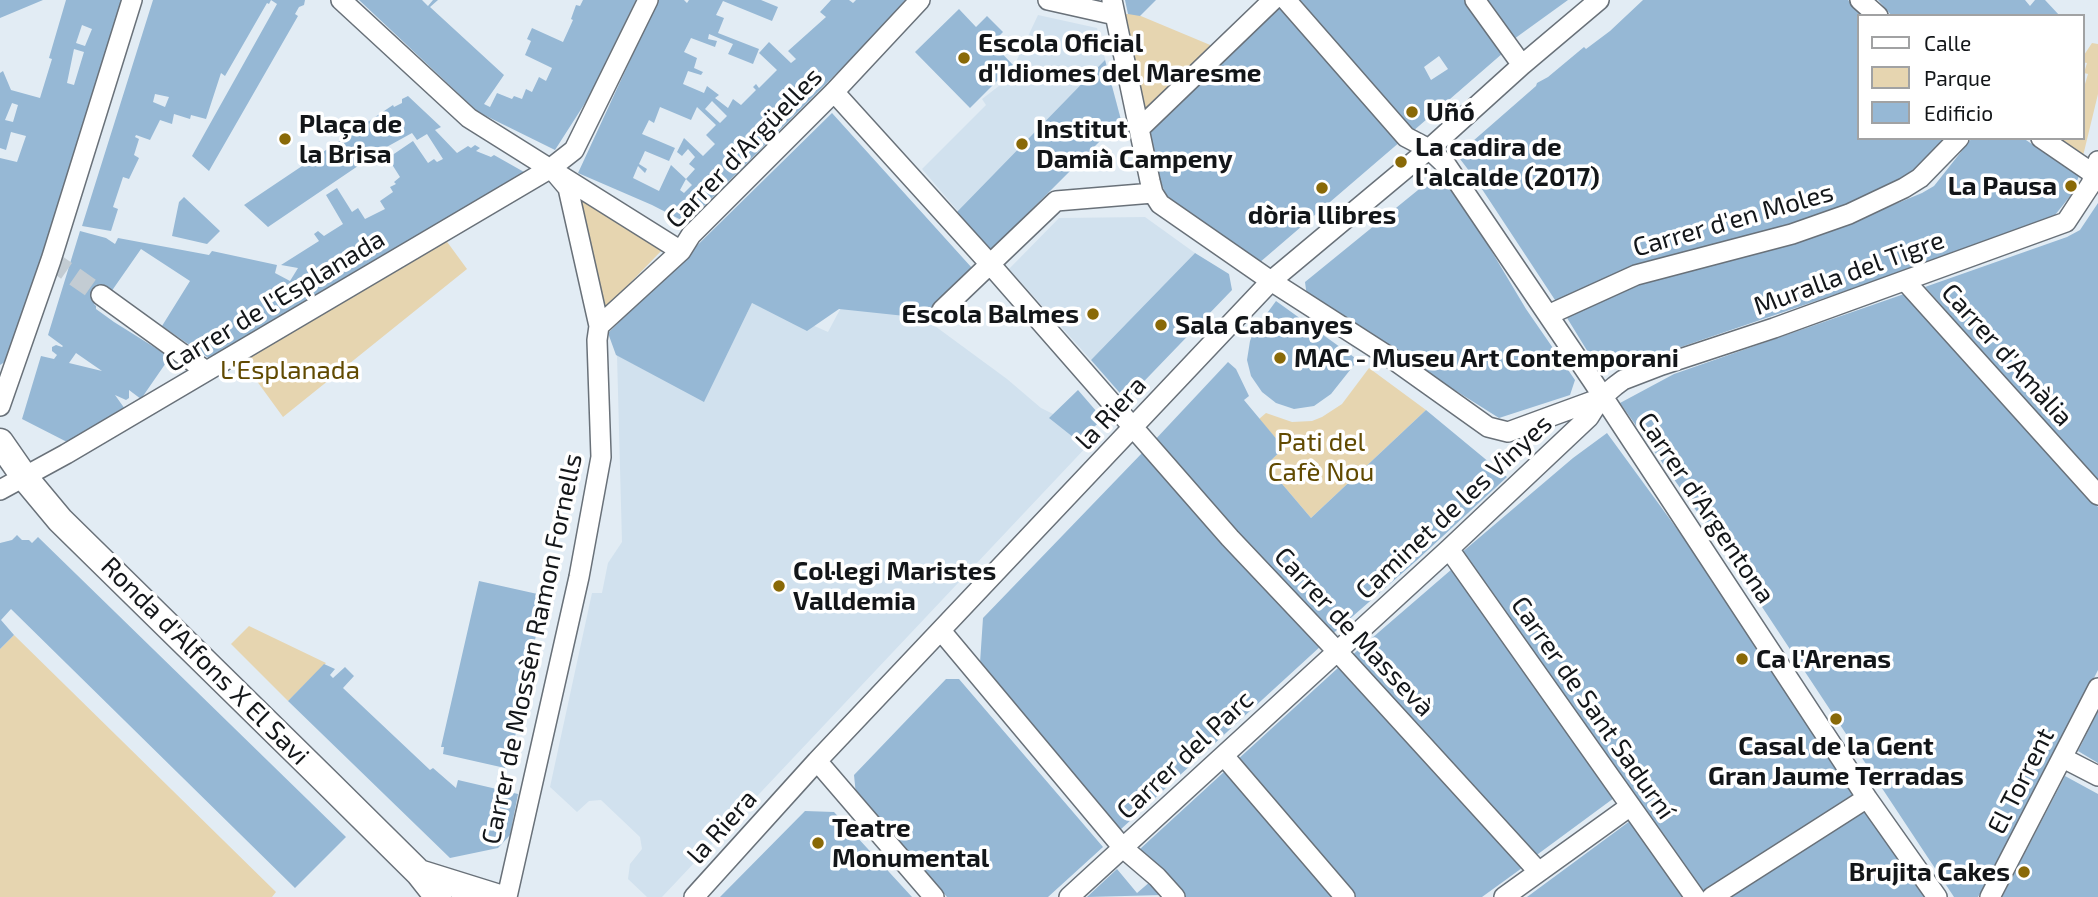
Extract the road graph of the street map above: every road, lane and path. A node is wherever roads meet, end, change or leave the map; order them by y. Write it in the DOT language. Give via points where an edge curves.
graph roads {
  1 [pos="132,0"];
  2 [pos="341,0"];
  3 [pos="648,0"];
  4 [pos="920,0"];
  5 [pos="1048,0"];
  6 [pos="1273,0"];
  7 [pos="1286,0"];
  8 [pos="1475,0"];
  9 [pos="1860,0"];
  10 [pos="1590,3"];
  11 [pos="1114,7"];
  12 [pos="1876,14"];
  13 [pos="1522,65"];
  14 [pos="834,93"];
  15 [pos="1140,128"];
  16 [pos="1957,140"];
  17 [pos="2044,140"];
  18 [pos="1429,149"];
  19 [pos="551,168"];
  20 [pos="2097,171"];
  21 [pos="1153,193"];
  22 [pos="681,251"];
  23 [pos="990,264"];
  24 [pos="1270,281"];
  25 [pos="1905,281"];
  26 [pos="101,295"];
  27 [pos="942,310"];
  28 [pos="1548,315"];
  29 [pos="599,327"];
  30 [pos="206,371"];
  31 [pos="1601,398"];
  32 [pos="0,406"];
  33 [pos="1133,428"];
  34 [pos="0,442"];
  35 [pos="24,478"];
  36 [pos="0,490"];
  37 [pos="2098,495"];
  38 [pos="1450,549"];
  39 [pos="942,632"];
  40 [pos="1336,650"];
  41 [pos="2098,688"];
  42 [pos="1224,756"];
  43 [pos="2063,758"];
  44 [pos="817,761"];
  45 [pos="2098,776"];
  46 [pos="1867,798"];
  47 [pos="1629,807"];
  48 [pos="1123,848"];
  49 [pos="1538,871"];
  50 [pos="419,873"];
  51 [pos="438,897"];
  52 [pos="496,897"];
  53 [pos="507,897"];
  54 [pos="694,897"];
  55 [pos="934,897"];
  56 [pos="1069,897"];
  57 [pos="1175,897"];
  58 [pos="1345,897"];
  59 [pos="1504,897"];
  60 [pos="1695,897"];
  61 [pos="1712,897"];
  62 [pos="1937,897"];
  63 [pos="1990,897"];
  1 -- 32 [label="street"];
  2 -- 19 [label="street" via="469,118"];
  3 -- 19 [label="street, Carrer de l'Esplanada" via="574,150"];
  4 -- 14 [label="street, Carrer d'Argüelles"];
  5 -- 11 [label="street"];
  6 -- 15 [label="street"];
  7 -- 18 [label="street, Carrer d'Argentona" via="1406,137"];
  8 -- 13 [label="street"];
  9 -- 12 [label="street"];
  10 -- 13 [label="street, la Riera"];
  11 -- 15 [label="street"];
  13 -- 18 [label="street, la Riera"];
  14 -- 22 [label="street, Carrer d'Argüelles" via="691,235"];
  14 -- 23 [label="street, Carrer de Massevà"];
  15 -- 21 [label="street"];
  16 -- 28 [label="street, Carrer d'en Moles" via="1920,178 1849,214 1792,234 1636,275"];
  17 -- 20 [label="street"];
  18 -- 24 [label="street, la Riera"];
  18 -- 28 [label="street, Carrer d'Argentona" via="1447,166"];
  19 -- 22 [label="street"];
  19 -- 29 [label="street, Carrer de Mossèn Ramon Fornells" via="568,188"];
  19 -- 30 [label="street, Carrer de l'Esplanada"];
  20 -- 25 [label="street, Muralla del Tigre" via="2066,222"];
  21 -- 23 [label="street" via="1056,201"];
  21 -- 24 [label="street" via="1160,204"];
  22 -- 29 [label="street, Carrer d'Argüelles"];
  23 -- 27 [label="street"];
  23 -- 33 [label="street, Carrer de Massevà"];
  24 -- 31 [label="street" via="1498,431 1508,432"];
  24 -- 33 [label="street, la Riera"];
  25 -- 31 [label="street, Muralla del Tigre" via="1623,380"];
  25 -- 37 [label="street, Carrer d'Amàlia"];
  26 -- 30 [label="street"];
  28 -- 31 [label="street, Carrer d'Argentona"];
  29 -- 53 [label="street, Carrer de Mossèn Ramon Fornells" via="601,457 579,578"];
  30 -- 35 [label="street, Carrer de l'Esplanada"];
  31 -- 38 [label="street, Caminet de les Vinyes" via="1589,417"];
  31 -- 46 [label="street, Carrer d'Argentona"];
  33 -- 39 [label="street, la Riera"];
  33 -- 40 [label="street, Carrer de Massevà"];
  34 -- 35 [label="street, Ronda d'Alfons X El Savi"];
  35 -- 36 [label="street, Carrer de l'Esplanada"];
  35 -- 50 [label="street, Ronda d'Alfons X El Savi" via="60,520"];
  38 -- 40 [label="street, Caminet de les Vinyes"];
  38 -- 47 [label="street, Carrer de Sant Sadurní"];
  39 -- 44 [label="street, la Riera"];
  39 -- 48 [label="street"];
  40 -- 42 [label="street, Carrer del Parc"];
  40 -- 49 [label="street, Carrer de Massevà"];
  41 -- 43 [label="street, El Torrent"];
  42 -- 48 [label="street, Carrer del Parc"];
  42 -- 58 [label="street"];
  43 -- 45 [label="street"];
  43 -- 63 [label="street, El Torrent"];
  44 -- 54 [label="street, la Riera"];
  44 -- 55 [label="street"];
  46 -- 61 [label="street"];
  46 -- 62 [label="street, Carrer d'Argentona"];
  47 -- 49 [label="street"];
  47 -- 60 [label="street, Carrer de Sant Sadurní"];
  48 -- 56 [label="street, Carrer del Parc"];
  48 -- 57 [label="street"];
  49 -- 59 [label="street"];
  50 -- 51 [label="street, Ronda d'Alfons X El Savi"];
  50 -- 52 [label="street"];
}
